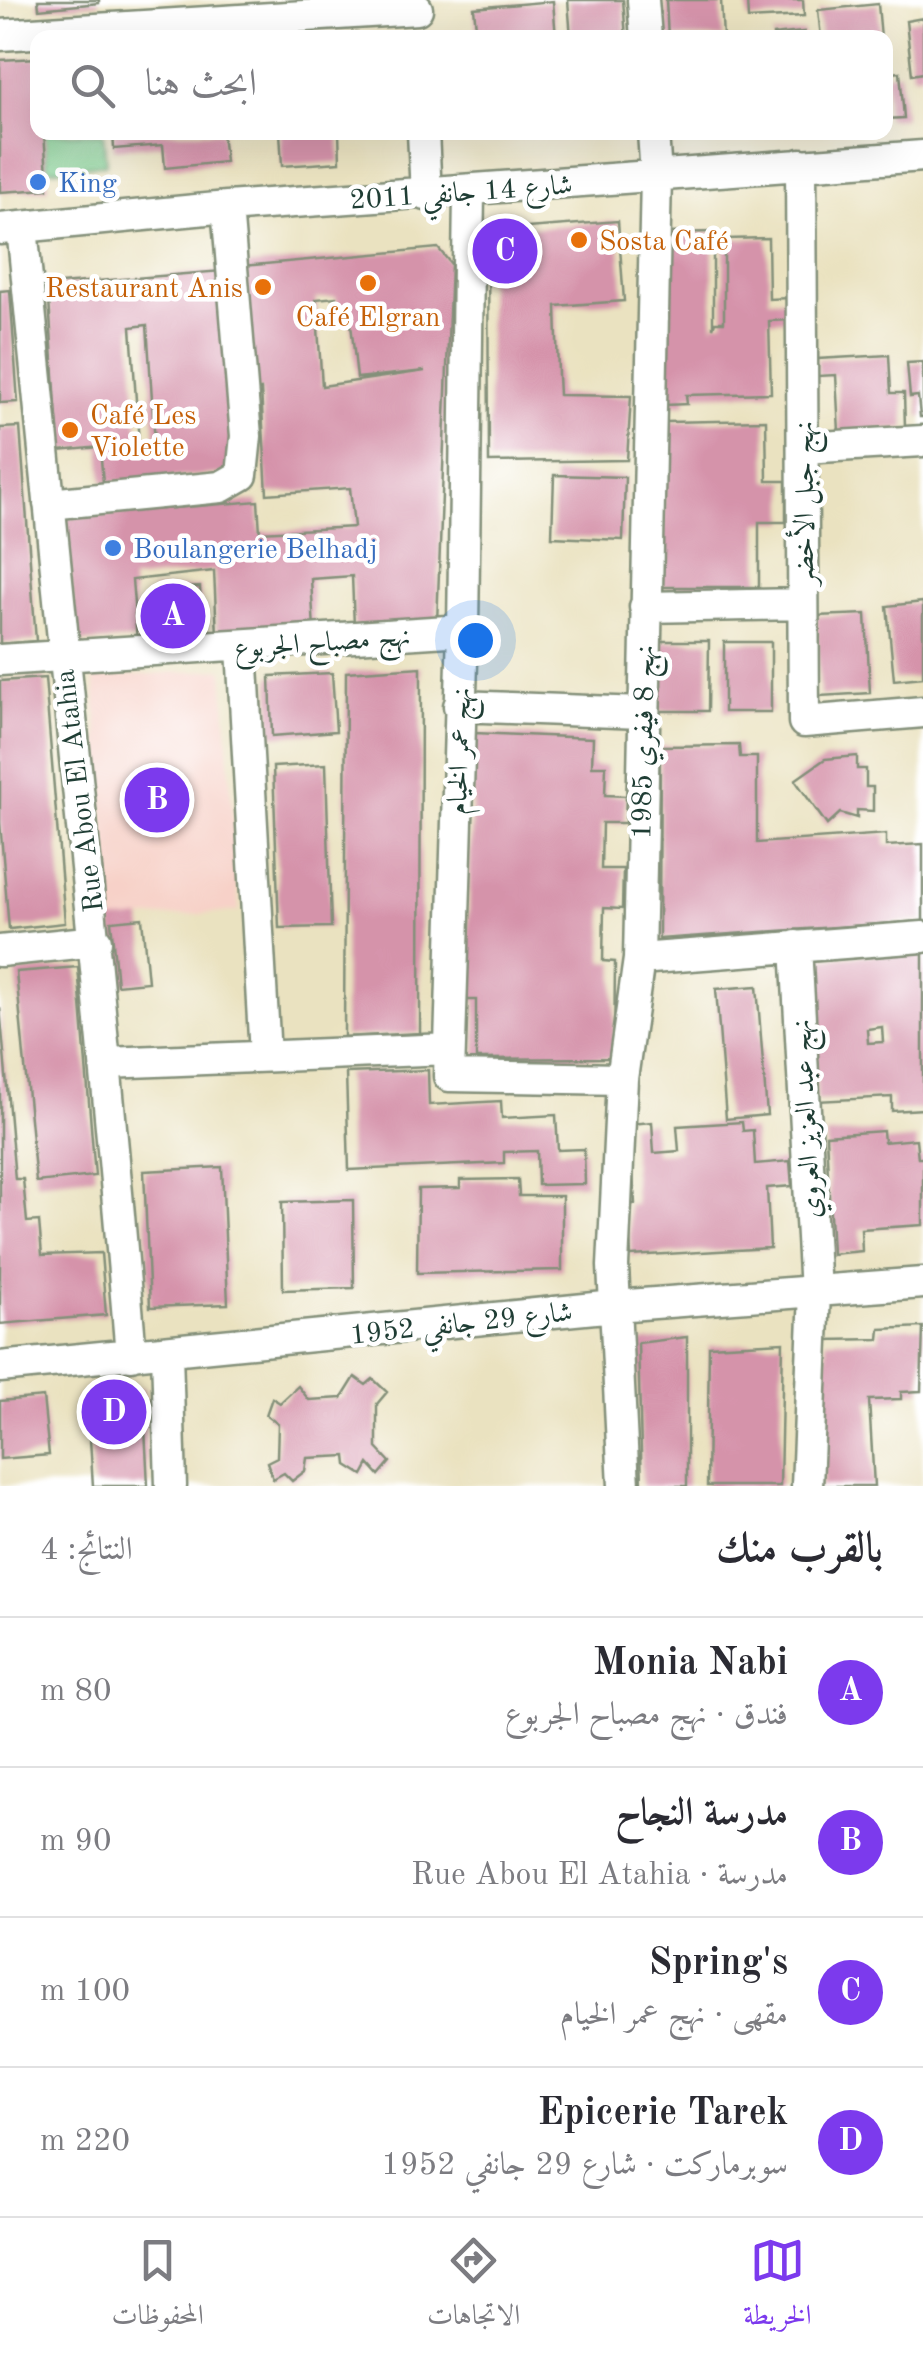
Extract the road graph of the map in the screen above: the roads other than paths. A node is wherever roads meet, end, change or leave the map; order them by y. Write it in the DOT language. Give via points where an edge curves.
graph roads {
  1 [pos="643,0"];
  2 [pos="417,16"];
  3 [pos="110,30"];
  4 [pos="645,30"];
  5 [pos="30,34"];
  6 [pos="0,35"];
  7 [pos="423,140"];
  8 [pos="654,140"];
  9 [pos="923,156"];
  10 [pos="801,164"];
  11 [pos="656,176"];
  12 [pos="468,192"];
  13 [pos="426,195"];
  14 [pos="228,208"];
  15 [pos="11,228"];
  16 [pos="923,441"];
  17 [pos="803,448"];
  18 [pos="49,504"];
  19 [pos="802,604"];
  20 [pos="645,607"];
  21 [pos="464,630"];
  22 [pos="242,648"];
  23 [pos="62,656"];
  24 [pos="0,660"];
  25 [pos="459,706"];
  26 [pos="923,712"];
  27 [pos="642,713"];
  28 [pos="923,937"];
  29 [pos="96,941"];
  30 [pos="796,946"];
  31 [pos="0,951"];
  32 [pos="639,959"];
  33 [pos="448,1049"];
  34 [pos="265,1056"];
  35 [pos="107,1063"];
  36 [pos="622,1079"];
  37 [pos="923,1283"];
  38 [pos="815,1292"];
  39 [pos="615,1306"];
  40 [pos="167,1352"];
  41 [pos="132,1356"];
  42 [pos="0,1366"];
  43 [pos="172,1486"];
  44 [pos="624,1486"];
  45 [pos="807,1486"];
  1 -- 4 [label="street"];
  2 -- 3 [label="street"];
  5 -- 6 [label="street"];
  7 -- 13 [label="street"];
  8 -- 11 [label="street, نهج 8 فيفري 1985"];
  9 -- 10 [label="street, شارع 14 جانفي 2011"];
  10 -- 11 [label="street, شارع 14 جانفي 2011"];
  10 -- 17 [label="street, نهج جبل الأخضر"];
  11 -- 12 [label="street, شارع 14 جانفي 2011"];
  11 -- 20 [label="street, نهج 8 فيفري 1985"];
  12 -- 13 [label="street, شارع 14 جانفي 2011"];
  12 -- 21 [label="street, نهج عمر الخيام"];
  13 -- 14 [label="street, شارع 14 جانفي 2011"];
  14 -- 15 [label="street, شارع 14 جانفي 2011"];
  14 -- 18 [label="street" via="246,436 242,475 221,487"];
  15 -- 18 [label="street, Rue Abou El Atahia"];
  16 -- 17 [label="street"];
  17 -- 19 [label="street, نهج جبل الأخضر"];
  18 -- 23 [label="street, Rue Abou El Atahia"];
  19 -- 20 [label="street"];
  19 -- 26 [label="street, نهج جبل الأخضر" via="804,722"];
  20 -- 27 [label="street, نهج 8 فيفري 1985"];
  21 -- 22 [label="street, نهج مصباح الجربوع"];
  21 -- 25 [label="street, نهج عمر الخيام"];
  22 -- 23 [label="street, نهج مصباح الجربوع"];
  22 -- 34 [label="street"];
  23 -- 24 [label="street, نهج مصباح الجربوع"];
  23 -- 29 [label="street, Rue Abou El Atahia"];
  25 -- 27 [label="street"];
  25 -- 33 [label="street, نهج عمر الخيام"];
  27 -- 32 [label="street, نهج 8 فيفري 1985"];
  28 -- 30 [label="street"];
  29 -- 31 [label="street"];
  29 -- 35 [label="street, Rue Abou El Atahia"];
  30 -- 32 [label="street"];
  30 -- 38 [label="street, نهج عبد العزيز العروي"];
  32 -- 36 [label="street, نهج 8 فيفري 1985"];
  33 -- 34 [label="street"];
  33 -- 36 [label="street" via="449,1076"];
  34 -- 35 [label="street"];
  35 -- 41 [label="street, Rue Abou El Atahia"];
  36 -- 39 [label="street, نهج 8 فيفري 1985"];
  37 -- 38 [label="street, شارع 29 جانفي 1952"];
  38 -- 39 [label="street, شارع 29 جانفي 1952"];
  38 -- 45 [label="street, نهج عبد العزيز العروي"];
  39 -- 40 [label="street, شارع 29 جانفي 1952"];
  39 -- 44 [label="street, نهج 8 فيفري 1985"];
  40 -- 41 [label="street, شارع 29 جانفي 1952"];
  40 -- 43 [label="street"];
  41 -- 42 [label="street, شارع 29 جانفي 1952"];
}
